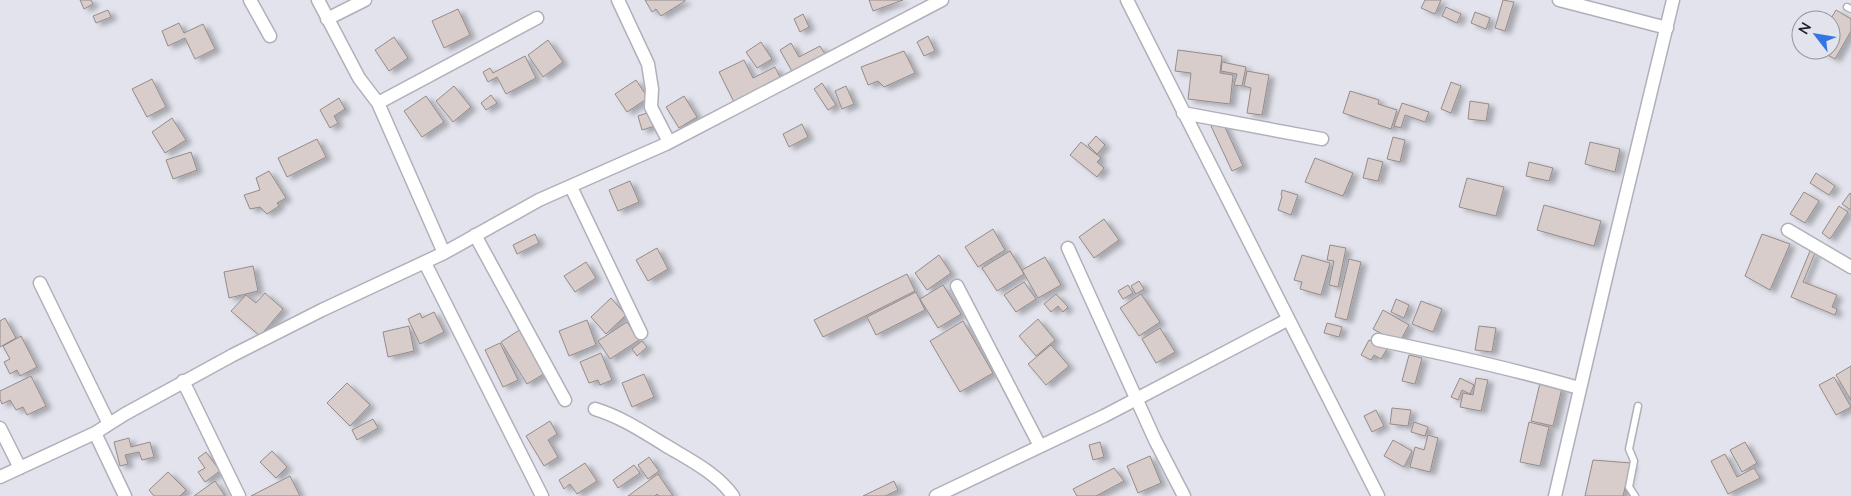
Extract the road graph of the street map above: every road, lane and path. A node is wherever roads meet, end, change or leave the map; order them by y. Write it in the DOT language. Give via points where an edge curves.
graph roads {
  1 [pos="250,0"];
  2 [pos="318,0"];
  3 [pos="365,0"];
  4 [pos="618,0"];
  5 [pos="942,0"];
  6 [pos="1127,0"];
  7 [pos="1559,0"];
  8 [pos="1673,0"];
  9 [pos="537,18"];
  10 [pos="328,19"];
  11 [pos="1667,28"];
  12 [pos="270,36"];
  13 [pos="378,103"];
  14 [pos="1183,113"];
  15 [pos="1322,139"];
  16 [pos="669,142"];
  17 [pos="571,187"];
  18 [pos="1788,230"];
  19 [pos="475,235"];
  20 [pos="1068,248"];
  21 [pos="444,253"];
  22 [pos="425,263"];
  23 [pos="1851,267"];
  24 [pos="40,283"];
  25 [pos="957,286"];
  26 [pos="1287,320"];
  27 [pos="641,333"];
  28 [pos="1378,340"];
  29 [pos="183,381"];
  30 [pos="1579,388"];
  31 [pos="1136,399"];
  32 [pos="565,400"];
  33 [pos="1638,406"];
  34 [pos="595,409"];
  35 [pos="109,424"];
  36 [pos="0,428"];
  37 [pos="95,433"];
  38 [pos="1040,446"];
  39 [pos="20,468"];
  40 [pos="0,477"];
  41 [pos="956,492"];
  42 [pos="125,496"];
  43 [pos="239,496"];
  44 [pos="542,496"];
  45 [pos="733,496"];
  46 [pos="936,496"];
  47 [pos="1184,496"];
  48 [pos="1378,496"];
  49 [pos="1555,496"];
  50 [pos="1635,496"];
  1 -- 12 [label="street"];
  2 -- 10 [label="street"];
  3 -- 10 [label="street"];
  4 -- 16 [label="street" via="648,64 651,107"];
  5 -- 16 [label="street"];
  6 -- 14 [label="street"];
  7 -- 11 [label="street"];
  8 -- 11 [label="street"];
  9 -- 13 [label="street"];
  10 -- 13 [label="street" via="359,78"];
  11 -- 30 [label="street"];
  13 -- 21 [label="street"];
  14 -- 15 [label="street"];
  14 -- 26 [label="street"];
  16 -- 17 [label="street"];
  17 -- 19 [label="street" via="539,200"];
  17 -- 27 [label="street"];
  18 -- 23 [label="street"];
  19 -- 21 [label="street"];
  19 -- 32 [label="street"];
  20 -- 31 [label="street"];
  21 -- 22 [label="street"];
  22 -- 29 [label="street" via="299,321"];
  22 -- 44 [label="street"];
  24 -- 35 [label="street"];
  25 -- 38 [label="street"];
  26 -- 31 [label="street"];
  26 -- 48 [label="street"];
  28 -- 30 [label="street" via="1448,354"];
  29 -- 35 [label="street"];
  29 -- 43 [label="street"];
  30 -- 49 [label="street"];
  31 -- 38 [label="street"];
  31 -- 47 [label="street"];
  33 -- 50 [label="lane" via="1629,449 1634,460 1629,487"];
  34 -- 45 [label="street" via="627,422 696,464"];
  35 -- 37 [label="street"];
  36 -- 39 [label="street"];
  37 -- 39 [label="street"];
  37 -- 42 [label="street"];
  38 -- 41 [label="street"];
  39 -- 40 [label="street"];
  41 -- 46 [label="street"];
}
